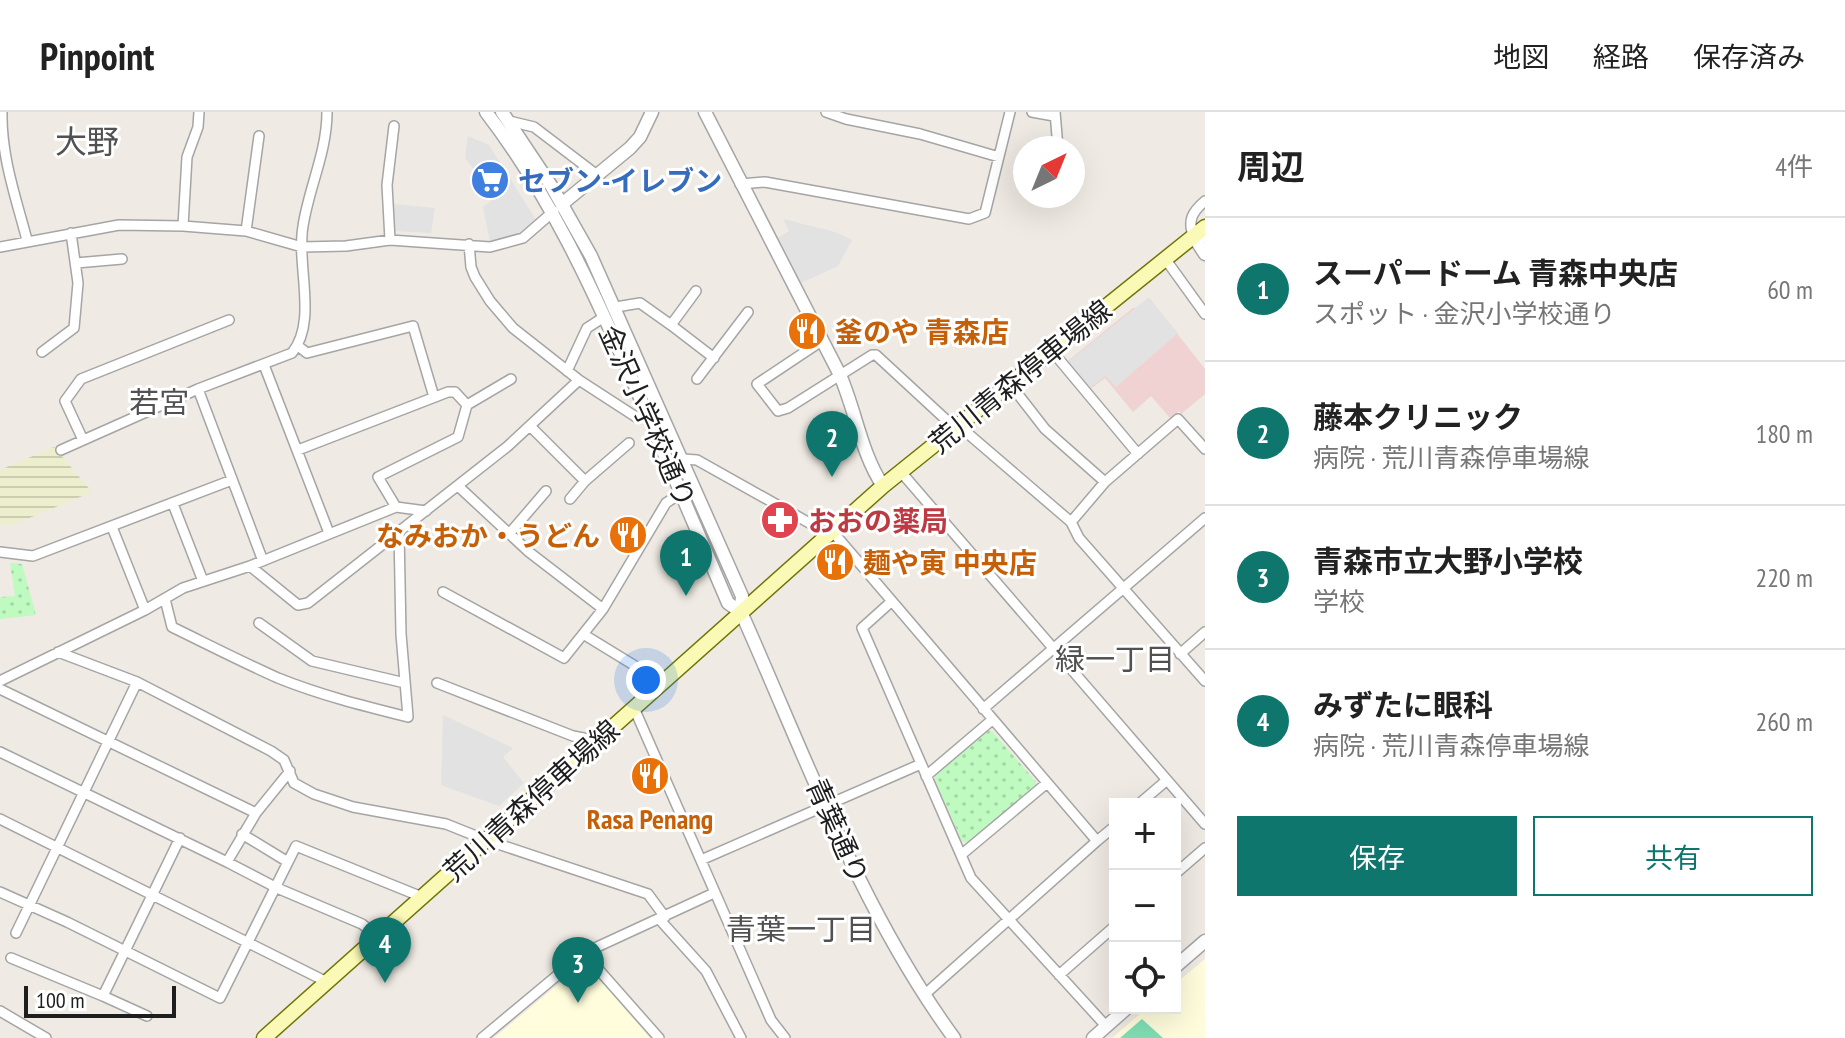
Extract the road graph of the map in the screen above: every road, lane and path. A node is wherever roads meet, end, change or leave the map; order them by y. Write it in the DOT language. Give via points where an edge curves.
graph roads {
  1 [pos="2,112"];
  2 [pos="199,112"];
  3 [pos="327,112"];
  4 [pos="486,112"];
  5 [pos="652,112"];
  6 [pos="705,112"];
  7 [pos="826,112"];
  8 [pos="1010,112"];
  9 [pos="1032,112"];
  10 [pos="1055,114"];
  11 [pos="846,116"];
  12 [pos="505,117"];
  13 [pos="1,124"];
  14 [pos="394,126"];
  15 [pos="259,136"];
  16 [pos="1057,136"];
  17 [pos="999,157"];
  18 [pos="597,175"];
  19 [pos="740,184"];
  20 [pos="1205,201"];
  21 [pos="558,208"];
  22 [pos="183,226"];
  23 [pos="246,231"];
  24 [pos="71,233"];
  25 [pos="1201,234"];
  26 [pos="27,240"];
  27 [pos="390,240"];
  28 [pos="469,244"];
  29 [pos="0,247"];
  30 [pos="302,247"];
  31 [pos="1205,254"];
  32 [pos="122,259"];
  33 [pos="1166,260"];
  34 [pos="76,263"];
  35 [pos="696,291"];
  36 [pos="616,307"];
  37 [pos="1204,311"];
  38 [pos="748,312"];
  39 [pos="604,317"];
  40 [pos="229,320"];
  41 [pos="671,325"];
  42 [pos="823,340"];
  43 [pos="298,346"];
  44 [pos="1052,351"];
  45 [pos="42,352"];
  46 [pos="714,358"];
  47 [pos="264,365"];
  48 [pos="567,371"];
  49 [pos="840,375"];
  50 [pos="511,379"];
  51 [pos="697,379"];
  52 [pos="579,380"];
  53 [pos="1010,384"];
  54 [pos="198,389"];
  55 [pos="434,397"];
  56 [pos="467,405"];
  57 [pos="648,417"];
  58 [pos="530,426"];
  59 [pos="956,426"];
  60 [pos="83,440"];
  61 [pos="629,443"];
  62 [pos="1205,449"];
  63 [pos="61,450"];
  64 [pos="298,450"];
  65 [pos="1138,454"];
  66 [pos="683,459"];
  67 [pos="901,472"];
  68 [pos="232,480"];
  69 [pos="585,481"];
  70 [pos="1105,482"];
  71 [pos="458,486"];
  72 [pos="883,486"];
  73 [pos="546,491"];
  74 [pos="681,493"];
  75 [pos="570,499"];
  76 [pos="173,504"];
  77 [pos="396,507"];
  78 [pos="426,511"];
  79 [pos="1205,518"];
  80 [pos="1071,522"];
  81 [pos="112,527"];
  82 [pos="399,531"];
  83 [pos="329,533"];
  84 [pos="831,533"];
  85 [pos="509,534"];
  86 [pos="0,552"];
  87 [pos="263,561"];
  88 [pos="250,566"];
  89 [pos="203,581"];
  90 [pos="1124,587"];
  91 [pos="443,592"];
  92 [pos="165,599"];
  93 [pos="892,601"];
  94 [pos="603,609"];
  95 [pos="145,610"];
  96 [pos="741,612"];
  97 [pos="259,623"];
  98 [pos="1205,632"];
  99 [pos="583,634"];
  100 [pos="1055,648"];
  101 [pos="58,652"];
  102 [pos="1180,654"];
  103 [pos="0,681"];
  104 [pos="1205,681"];
  105 [pos="137,682"];
  106 [pos="405,683"];
  107 [pos="437,683"];
  108 [pos="663,683"];
  109 [pos="0,689"];
  110 [pos="634,708"];
  111 [pos="983,709"];
  112 [pos="992,720"];
  113 [pos="598,741"];
  114 [pos="107,743"];
  115 [pos="0,752"];
  116 [pos="921,764"];
  117 [pos="290,771"];
  118 [pos="926,776"];
  119 [pos="1167,780"];
  120 [pos="1047,783"];
  121 [pos="84,791"];
  122 [pos="1146,798"];
  123 [pos="826,806"];
  124 [pos="256,813"];
  125 [pos="0,819"];
  126 [pos="1205,824"];
  127 [pos="1109,831"];
  128 [pos="242,834"];
  129 [pos="180,838"];
  130 [pos="486,840"];
  131 [pos="1097,841"];
  132 [pos="57,847"];
  133 [pos="1205,848"];
  134 [pos="961,855"];
  135 [pos="701,860"];
  136 [pos="227,862"];
  137 [pos="288,862"];
  138 [pos="1180,870"];
  139 [pos="277,888"];
  140 [pos="0,892"];
  141 [pos="714,893"];
  142 [pos="153,894"];
  143 [pos="422,897"];
  144 [pos="29,904"];
  145 [pos="662,918"];
  146 [pos="1008,921"];
  147 [pos="1109,931"];
  148 [pos="16,933"];
  149 [pos="378,937"];
  150 [pos="1205,941"];
  151 [pos="248,942"];
  152 [pos="126,951"];
  153 [pos="584,953"];
  154 [pos="11,958"];
  155 [pos="1181,962"];
  156 [pos="1059,975"];
  157 [pos="327,982"];
  158 [pos="924,995"];
  159 [pos="103,996"];
  160 [pos="0,1011"];
  161 [pos="1120,1014"];
  162 [pos="147,1016"];
  163 [pos="1106,1026"];
  164 [pos="46,1038"];
  165 [pos="264,1038"];
  166 [pos="482,1038"];
  167 [pos="659,1038"];
  168 [pos="741,1038"];
  169 [pos="784,1038"];
  170 [pos="954,1038"];
  171 [pos="1093,1038"];
  1 -- 13 [label="street"];
  2 -- 22 [label="street" via="187,157"];
  3 -- 30 [label="street" via="323,156"];
  4 -- 21 [label="street, 金沢小学校通り"];
  5 -- 18 [label="street" via="640,137"];
  6 -- 19 [label="street"];
  7 -- 11 [label="street"];
  8 -- 17 [label="street"];
  9 -- 10 [label="street"];
  10 -- 16 [label="street"];
  11 -- 17 [label="street"];
  12 -- 18 [label="street" via="534,127"];
  12 -- 21 [label="street, 金沢小学校通り"];
  13 -- 26 [label="street"];
  14 -- 27 [label="street" via="387,185"];
  15 -- 23 [label="street"];
  17 -- 19 [label="street" via="985,213 969,219 765,182"];
  18 -- 21 [label="street"];
  19 -- 42 [label="street"];
  20 -- 25 [label="street" via="1191,217 1190,228"];
  21 -- 28 [label="street" via="516,241 490,247"];
  21 -- 36 [label="street, 金沢小学校通り"];
  21 -- 39 [label="street, 金沢小学校通り"];
  22 -- 23 [label="street"];
  22 -- 24 [label="street" via="108,225"];
  23 -- 30 [label="street"];
  24 -- 26 [label="street"];
  24 -- 34 [label="street"];
  25 -- 31 [label="street"];
  25 -- 33 [label="main road, 荒川青森停車場線"];
  26 -- 29 [label="street"];
  27 -- 28 [label="street"];
  27 -- 30 [label="street"];
  28 -- 48 [label="street" via="471,267 490,301 528,342"];
  30 -- 43 [label="street" via="305,325"];
  32 -- 34 [label="street"];
  33 -- 37 [label="street"];
  33 -- 44 [label="main road, 荒川青森停車場線"];
  34 -- 45 [label="street" via="74,328"];
  35 -- 41 [label="street"];
  36 -- 41 [label="street" via="640,303"];
  36 -- 66 [label="street, 金沢小学校通り"];
  38 -- 46 [label="street"];
  39 -- 48 [label="street" via="587,328"];
  39 -- 57 [label="street, 金沢小学校通り"];
  40 -- 60 [label="street" via="81,379 65,401"];
  41 -- 46 [label="street"];
  42 -- 49 [label="street"];
  42 -- 49 [label="street" via="757,384 778,411"];
  43 -- 47 [label="street"];
  43 -- 55 [label="street" via="307,353 413,326"];
  44 -- 53 [label="main road, 荒川青森停車場線"];
  44 -- 65 [label="street"];
  46 -- 51 [label="street"];
  47 -- 54 [label="street"];
  47 -- 64 [label="street"];
  48 -- 52 [label="street"];
  49 -- 59 [label="street" via="876,355"];
  49 -- 72 [label="street"];
  50 -- 56 [label="street"];
  52 -- 57 [label="street" via="636,417"];
  52 -- 58 [label="street"];
  53 -- 59 [label="main road, 荒川青森停車場線"];
  53 -- 70 [label="street" via="1045,429"];
  54 -- 60 [label="street"];
  54 -- 68 [label="street"];
  55 -- 56 [label="street" via="455,392"];
  55 -- 64 [label="street"];
  56 -- 77 [label="street" via="458,437 378,477"];
  57 -- 74 [label="street, 金沢小学校通り"];
  58 -- 69 [label="street"];
  58 -- 71 [label="street"];
  59 -- 67 [label="main road, 荒川青森停車場線"];
  59 -- 80 [label="street"];
  60 -- 63 [label="street"];
  61 -- 69 [label="street"];
  62 -- 65 [label="street" via="1178,419"];
  64 -- 83 [label="street"];
  65 -- 70 [label="street"];
  66 -- 84 [label="street" via="697,460"];
  66 -- 96 [label="street, 金沢小学校通り" via="742,596"];
  67 -- 72 [label="main road, 荒川青森停車場線"];
  67 -- 100 [label="street"];
  68 -- 76 [label="street"];
  68 -- 87 [label="street"];
  69 -- 75 [label="street"];
  70 -- 80 [label="street"];
  71 -- 78 [label="street"];
  71 -- 85 [label="street"];
  72 -- 84 [label="main road, 荒川青森停車場線"];
  73 -- 85 [label="street"];
  74 -- 94 [label="street" via="666,503"];
  74 -- 96 [label="street, 金沢小学校通り" via="728,603"];
  76 -- 81 [label="street"];
  76 -- 89 [label="street"];
  77 -- 78 [label="street"];
  77 -- 83 [label="street"];
  78 -- 82 [label="street"];
  79 -- 90 [label="street"];
  80 -- 90 [label="street"];
  81 -- 86 [label="street" via="33,556"];
  81 -- 95 [label="street"];
  82 -- 88 [label="street" via="308,603 298,605"];
  82 -- 106 [label="street"];
  83 -- 87 [label="street"];
  84 -- 93 [label="street"];
  84 -- 96 [label="main road, 荒川青森停車場線"];
  85 -- 94 [label="street"];
  87 -- 88 [label="street"];
  88 -- 89 [label="street"];
  89 -- 92 [label="street"];
  90 -- 100 [label="street"];
  90 -- 102 [label="street"];
  91 -- 99 [label="street" via="564,658"];
  92 -- 95 [label="street"];
  92 -- 106 [label="street" via="172,627 279,678 345,702 408,717"];
  93 -- 111 [label="street"];
  93 -- 116 [label="street" via="862,628"];
  94 -- 99 [label="street"];
  95 -- 101 [label="street"];
  96 -- 108 [label="main road, 荒川青森停車場線"];
  96 -- 123 [label="street, 青葉通り"];
  97 -- 106 [label="street" via="312,661"];
  98 -- 102 [label="street"];
  99 -- 108 [label="street"];
  100 -- 111 [label="street"];
  100 -- 119 [label="street"];
  101 -- 103 [label="street"];
  101 -- 105 [label="street"];
  102 -- 104 [label="street"];
  105 -- 114 [label="street"];
  105 -- 117 [label="street" via="271,751"];
  107 -- 113 [label="street"];
  108 -- 110 [label="main road, 荒川青森停車場線"];
  109 -- 114 [label="street"];
  110 -- 113 [label="main road, 荒川青森停車場線"];
  110 -- 135 [label="street"];
  111 -- 112 [label="street"];
  112 -- 118 [label="street"];
  112 -- 120 [label="street"];
  113 -- 130 [label="main road, 荒川青森停車場線"];
  114 -- 121 [label="street"];
  114 -- 124 [label="street"];
  115 -- 121 [label="street"];
  116 -- 118 [label="street"];
  116 -- 123 [label="street"];
  117 -- 124 [label="street"];
  117 -- 130 [label="street" via="294,783 330,800 446,824"];
  118 -- 134 [label="street"];
  119 -- 122 [label="street"];
  119 -- 126 [label="street"];
  120 -- 131 [label="street"];
  120 -- 134 [label="street"];
  121 -- 129 [label="street"];
  121 -- 132 [label="street"];
  123 -- 135 [label="street"];
  123 -- 158 [label="street, 青葉通り" via="874,911"];
  124 -- 128 [label="street"];
  125 -- 132 [label="street"];
  127 -- 131 [label="street"];
  128 -- 136 [label="street"];
  128 -- 137 [label="street"];
  129 -- 136 [label="street"];
  129 -- 142 [label="street"];
  130 -- 143 [label="main road, 荒川青森停車場線"];
  130 -- 145 [label="street" via="648,894"];
  131 -- 146 [label="street"];
  132 -- 142 [label="street"];
  132 -- 144 [label="street"];
  133 -- 138 [label="street"];
  134 -- 146 [label="street" via="975,884"];
  135 -- 141 [label="street"];
  136 -- 139 [label="street"];
  137 -- 139 [label="street"];
  137 -- 143 [label="street" via="296,846"];
  139 -- 149 [label="street" via="362,924"];
  139 -- 151 [label="street"];
  140 -- 144 [label="street"];
  141 -- 145 [label="street"];
  141 -- 169 [label="street"];
  142 -- 151 [label="street"];
  142 -- 152 [label="street"];
  143 -- 149 [label="main road, 荒川青森停車場線"];
  144 -- 148 [label="street"];
  144 -- 152 [label="street"];
  145 -- 153 [label="street"];
  145 -- 168 [label="street" via="706,971"];
  146 -- 156 [label="street"];
  146 -- 158 [label="street"];
  147 -- 156 [label="street"];
  149 -- 157 [label="main road, 荒川青森停車場線"];
  150 -- 155 [label="street"];
  151 -- 152 [label="street" via="220,998"];
  151 -- 157 [label="street"];
  152 -- 159 [label="street"];
  153 -- 166 [label="street"];
  153 -- 167 [label="street"];
  154 -- 159 [label="street"];
  156 -- 163 [label="street"];
  157 -- 165 [label="main road, 荒川青森停車場線"];
  158 -- 170 [label="street, 青葉通り"];
  159 -- 162 [label="street"];
  160 -- 164 [label="street"];
  161 -- 163 [label="street"];
  163 -- 171 [label="street"];
}
